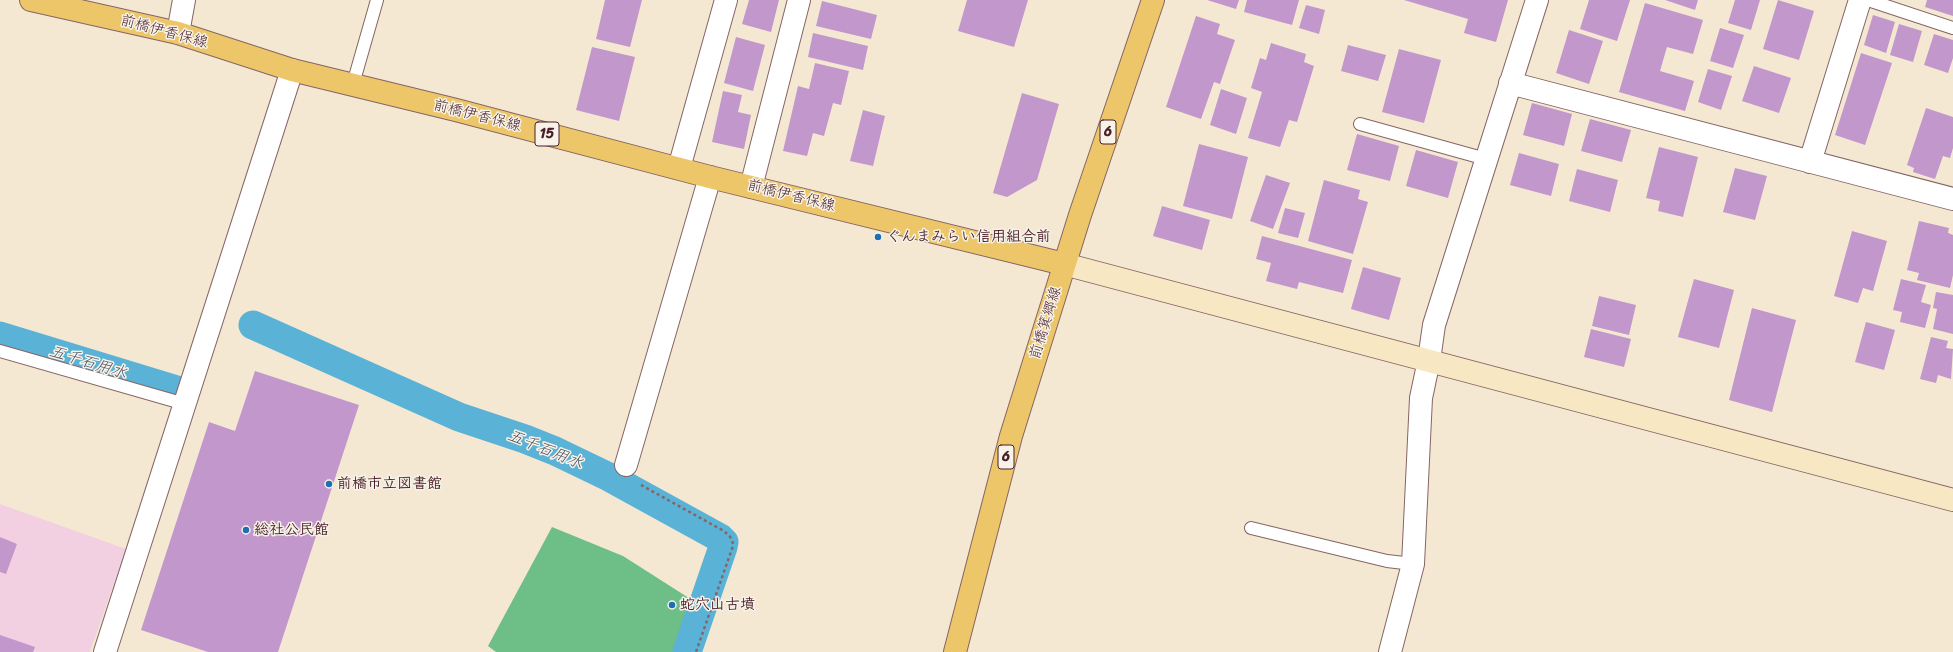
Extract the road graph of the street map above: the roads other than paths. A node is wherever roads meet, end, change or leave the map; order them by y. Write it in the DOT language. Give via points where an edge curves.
graph roads {
  1 [pos="31,0"];
  2 [pos="184,0"];
  3 [pos="377,0"];
  4 [pos="726,0"];
  5 [pos="799,0"];
  6 [pos="1153,0"];
  7 [pos="1537,0"];
  8 [pos="1860,0"];
  9 [pos="1868,0"];
  10 [pos="1953,28"];
  11 [pos="178,33"];
  12 [pos="292,70"];
  13 [pos="1510,83"];
  14 [pos="353,84"];
  15 [pos="1360,124"];
  16 [pos="1486,159"];
  17 [pos="1810,162"];
  18 [pos="679,168"];
  19 [pos="710,176"];
  20 [pos="751,187"];
  21 [pos="1953,199"];
  22 [pos="1064,264"];
  23 [pos="0,351"];
  24 [pos="1429,360"];
  25 [pos="184,404"];
  26 [pos="626,465"];
  27 [pos="1953,500"];
  28 [pos="1251,528"];
  29 [pos="1413,564"];
  30 [pos="105,652"];
  31 [pos="956,652"];
  32 [pos="1392,652"];
  1 -- 11 [label="main road, 前橋伊香保線 / 15"];
  2 -- 11 [label="street"];
  3 -- 14 [label="lane"];
  4 -- 18 [label="street"];
  5 -- 20 [label="street"];
  6 -- 22 [label="main road, 前橋箕郷線 / 6"];
  7 -- 13 [label="street"];
  8 -- 17 [label="street"];
  9 -- 10 [label="lane"];
  11 -- 12 [label="main road, 前橋伊香保線 / 15"];
  12 -- 14 [label="main road, 前橋伊香保線 / 15"];
  12 -- 25 [label="street"];
  13 -- 16 [label="street"];
  13 -- 17 [label="street"];
  14 -- 18 [label="main road, 前橋伊香保線 / 15"];
  15 -- 16 [label="lane"];
  16 -- 24 [label="street" via="1434,325"];
  17 -- 21 [label="street"];
  18 -- 19 [label="main road, 前橋伊香保線 / 15"];
  19 -- 20 [label="main road, 前橋伊香保線 / 15"];
  19 -- 26 [label="street"];
  20 -- 22 [label="main road, 前橋伊香保線 / 15"];
  22 -- 24 [label="street"];
  22 -- 31 [label="main road, 前橋箕郷線 / 6" via="1011,436"];
  23 -- 25 [label="lane"];
  24 -- 27 [label="street"];
  24 -- 29 [label="street" via="1420,398"];
  25 -- 30 [label="street"];
  28 -- 29 [label="lane" via="1387,561"];
  29 -- 32 [label="street"];
}
